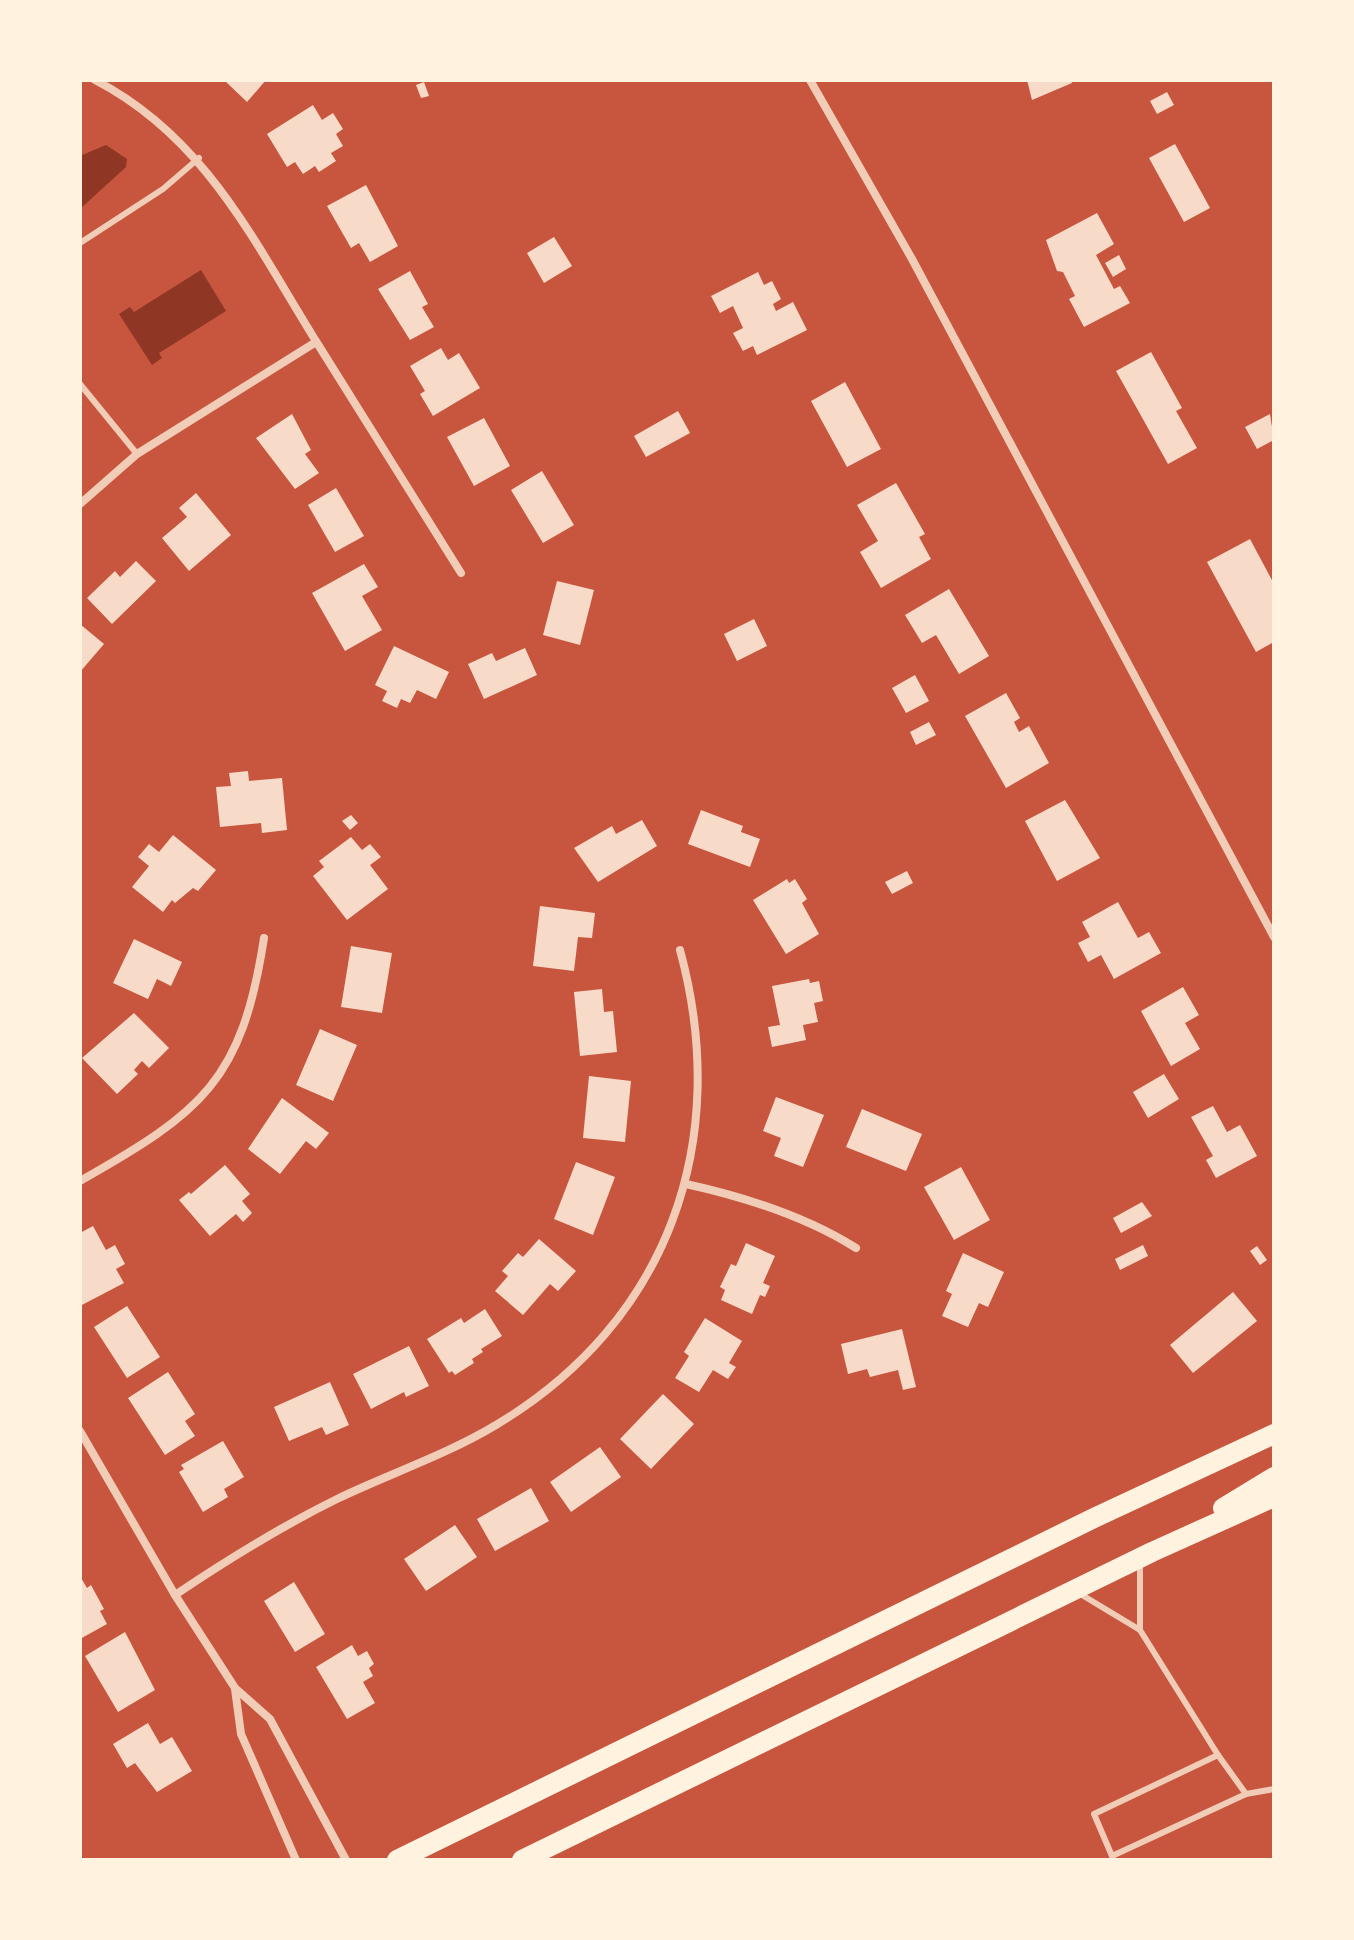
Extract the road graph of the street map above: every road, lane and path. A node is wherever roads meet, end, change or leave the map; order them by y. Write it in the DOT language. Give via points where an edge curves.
graph roads {
  1 [pos="95,80"];
  2 [pos="810,80"];
  3 [pos="199,158"];
  4 [pos="80,243"];
  5 [pos="316,342"];
  6 [pos="80,384"];
  7 [pos="137,454"];
  8 [pos="80,504"];
  9 [pos="461,573"];
  10 [pos="1274,937"];
  11 [pos="264,938"];
  12 [pos="680,950"];
  13 [pos="80,1181"];
  14 [pos="686,1184"];
  15 [pos="856,1248"];
  16 [pos="80,1431"];
  17 [pos="1274,1434"];
  18 [pos="1274,1477"];
  19 [pos="1274,1497"];
  20 [pos="1146,1555"];
  21 [pos="1074,1590"];
  22 [pos="175,1595"];
  23 [pos="1140,1630"];
  24 [pos="235,1688"];
  25 [pos="1218,1755"];
  26 [pos="1274,1789"];
  27 [pos="536,1794"];
  28 [pos="1246,1794"];
  29 [pos="296,1860"];
  30 [pos="346,1860"];
  31 [pos="397,1860"];
  32 [pos="420,1860"];
  33 [pos="522,1860"];
  1 -- 3 [label="street" via="132,101"];
  2 -- 10 [label="street" via="912,259"];
  3 -- 4 [label="lane" via="163,189"];
  3 -- 5 [label="street"];
  5 -- 7 [label="street"];
  5 -- 9 [label="street"];
  6 -- 7 [label="lane"];
  7 -- 8 [label="street"];
  11 -- 13 [label="street" via="255,997 229,1063 190,1109 148,1142"];
  12 -- 14 [label="street" via="694,1001 698,1043 697,1119"];
  14 -- 15 [label="street" via="762,1204"];
  14 -- 22 [label="street" via="670,1230 635,1297 560,1381 496,1425 281,1528"];
  16 -- 22 [label="street"];
  17 -- 27 [label="main road"];
  18 -- 20 [label="main road"];
  19 -- 20 [label="main road"];
  20 -- 21 [label="main road"];
  20 -- 23 [label="lane"];
  21 -- 23 [label="lane"];
  21 -- 33 [label="main road"];
  22 -- 24 [label="street"];
  23 -- 25 [label="lane"];
  24 -- 29 [label="street" via="241,1734"];
  24 -- 30 [label="street" via="270,1719"];
  25 -- 28 [label="lane"];
  25 -- 28 [label="lane" via="1094,1814 1112,1856"];
  26 -- 28 [label="lane"];
  27 -- 31 [label="main road"];
  27 -- 32 [label="main road"];
}
